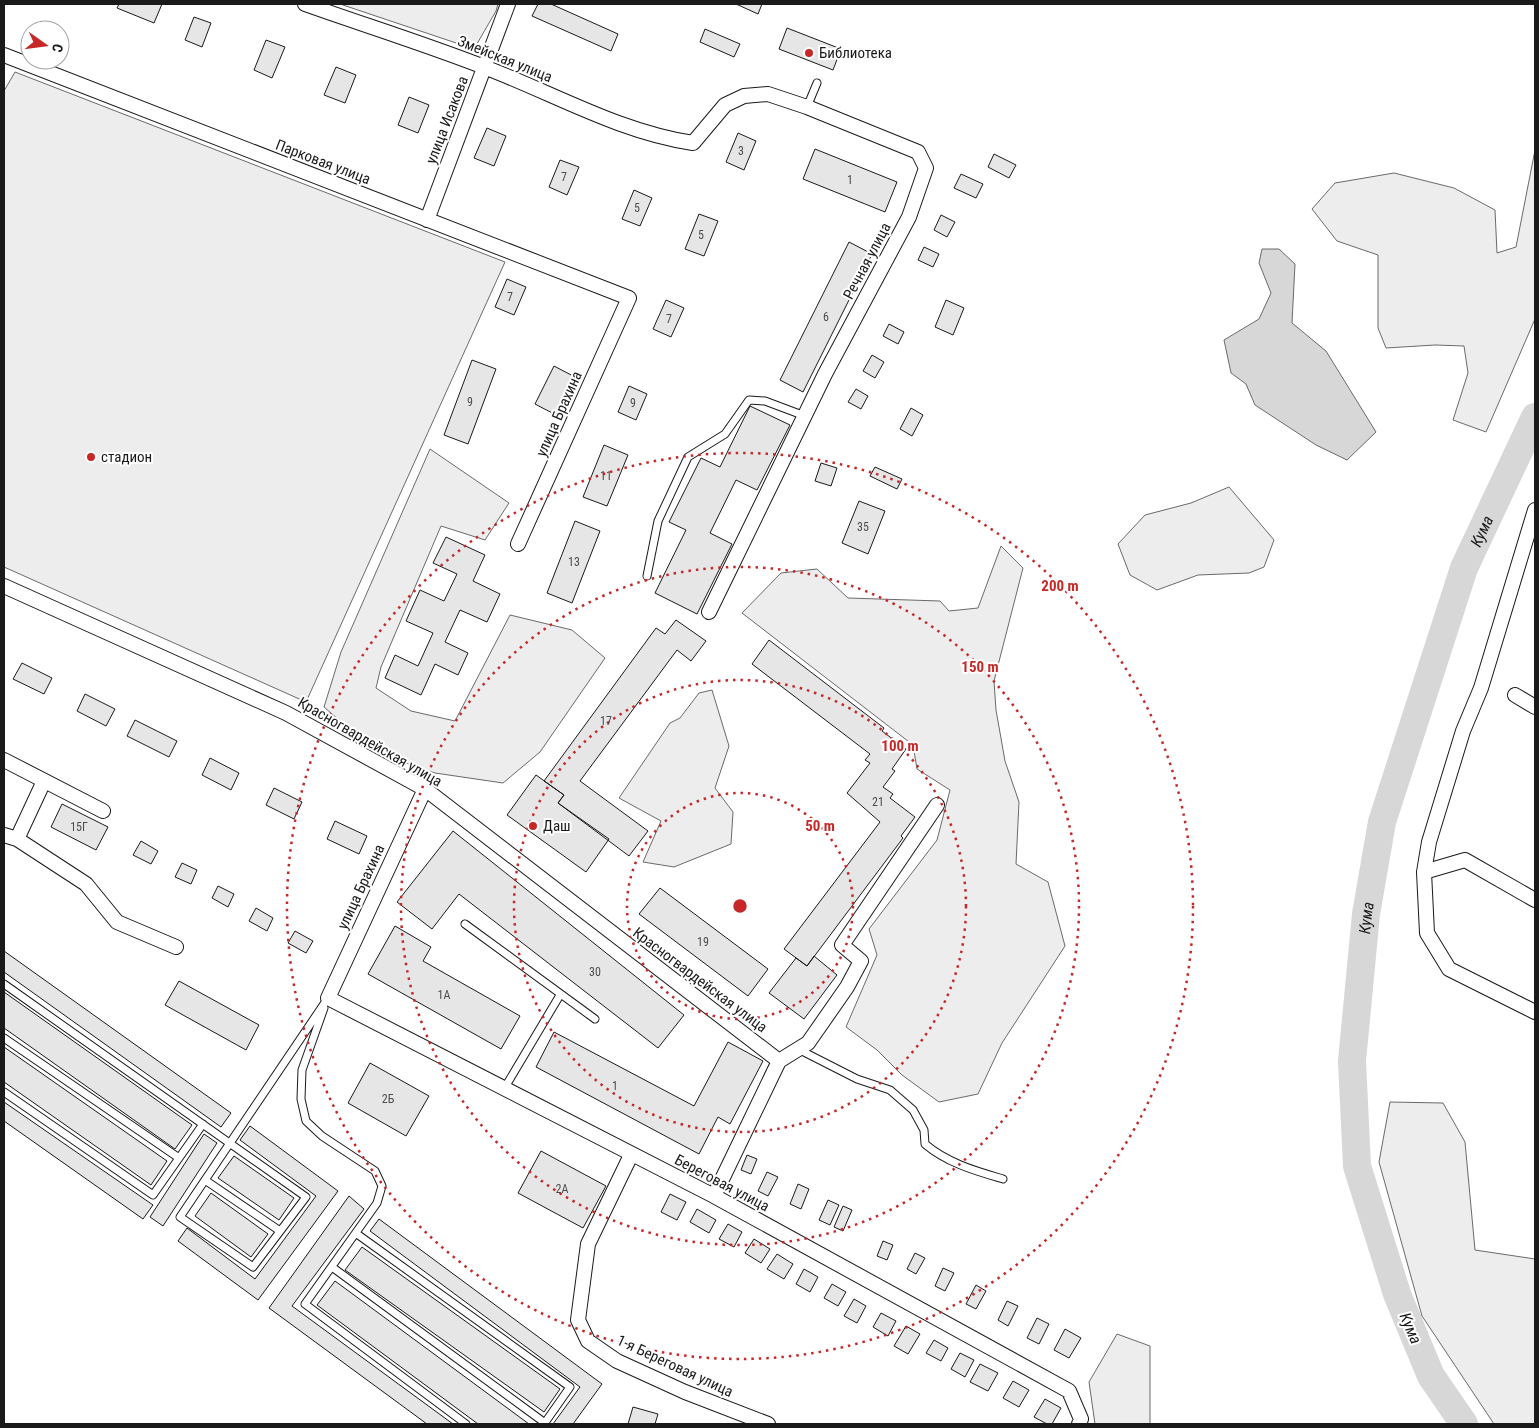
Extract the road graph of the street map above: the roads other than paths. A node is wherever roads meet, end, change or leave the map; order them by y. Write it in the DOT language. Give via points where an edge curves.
graph roads {
  1 [pos="305,4"];
  2 [pos="508,4"];
  3 [pos="4,56"];
  4 [pos="484,67"];
  5 [pos="817,83"];
  6 [pos="807,107"];
  7 [pos="694,143"];
  8 [pos="427,220"];
  9 [pos="629,298"];
  10 [pos="805,416"];
  11 [pos="1535,510"];
  12 [pos="518,544"];
  13 [pos="647,576"];
  14 [pos="4,586"];
  15 [pos="710,612"];
  16 [pos="1515,695"];
  17 [pos="1535,707"];
  18 [pos="4,760"];
  19 [pos="44,780"];
  20 [pos="425,789"];
  21 [pos="936,805"];
  22 [pos="104,810"];
  23 [pos="10,837"];
  24 [pos="1424,872"];
  25 [pos="1535,900"];
  26 [pos="464,924"];
  27 [pos="176,947"];
  28 [pos="4,984"];
  29 [pos="560,995"];
  30 [pos="328,998"];
  31 [pos="1535,1012"];
  32 [pos="595,1019"];
  33 [pos="4,1038"];
  34 [pos="798,1049"];
  35 [pos="779,1061"];
  36 [pos="504,1090"];
  37 [pos="4,1092"];
  38 [pos="203,1124"];
  39 [pos="230,1143"];
  40 [pos="631,1155"];
  41 [pos="179,1158"];
  42 [pos="205,1180"];
  43 [pos="1003,1180"];
  44 [pos="714,1196"];
  45 [pos="280,1231"];
  46 [pos="357,1234"];
  47 [pos="332,1267"];
  48 [pos="1080,1422"];
  49 [pos="466,1424"];
  50 [pos="544,1424"];
  51 [pos="768,1424"];
  1 -- 4 [label="street, Змейская улица"];
  2 -- 4 [label="street, улица Исакова"];
  3 -- 8 [label="street, Парковая улица"];
  4 -- 7 [label="street, Змейская улица" via="622,125"];
  4 -- 8 [label="street, улица Исакова"];
  5 -- 6 [label="lane"];
  6 -- 7 [label="street, Речная улица" via="768,94 744,96 725,105"];
  6 -- 10 [label="street, Речная улица" via="918,152 926,168 909,217"];
  8 -- 9 [label="street, Парковая улица"];
  9 -- 12 [label="street, улица Брахина"];
  10 -- 13 [label="lane" via="765,401 749,400 725,434 688,457 658,520"];
  10 -- 15 [label="street, Речная улица"];
  11 -- 24 [label="street" via="1481,688 1454,758 1429,842"];
  14 -- 20 [label="street, Красногвардейская улица" via="286,713"];
  16 -- 17 [label="street"];
  18 -- 19 [label="street"];
  19 -- 22 [label="street"];
  19 -- 23 [label="street"];
  20 -- 30 [label="street, улица Брахина"];
  20 -- 35 [label="street, Красногвардейская улица"];
  21 -- 34 [label="street" via="842,945 861,961 848,987 808,1043"];
  23 -- 27 [label="street" via="86,884 117,922"];
  24 -- 25 [label="street" via="1465,860"];
  24 -- 31 [label="street" via="1428,933 1449,969"];
  26 -- 29 [label="lane"];
  28 -- 38 [label="lane"];
  29 -- 32 [label="lane"];
  29 -- 36 [label="lane"];
  30 -- 36 [label="street, Береговая улица"];
  30 -- 39 [label="lane"];
  30 -- 46 [label="lane" via="302,1070 301,1099 306,1121 322,1136 375,1171 382,1186 378,1203"];
  33 -- 41 [label="lane"];
  34 -- 35 [label="street"];
  34 -- 43 [label="lane" via="857,1079 890,1090 913,1110 924,1130 925,1144 934,1152"];
  35 -- 44 [label="street"];
  36 -- 40 [label="street, Береговая улица"];
  37 -- 41 [label="lane" via="152,1195"];
  38 -- 39 [label="lane"];
  38 -- 41 [label="lane"];
  39 -- 42 [label="lane"];
  39 -- 45 [label="lane" via="306,1197"];
  40 -- 44 [label="street, Береговая улица"];
  40 -- 51 [label="street, 1-я Береговая улица" via="588,1244 578,1320 588,1341 617,1361"];
  42 -- 45 [label="lane"];
  42 -- 45 [label="lane" via="180,1217 252,1267"];
  44 -- 48 [label="street, Береговая улица" via="1069,1391"];
  46 -- 47 [label="lane"];
  46 -- 50 [label="lane" via="570,1388"];
  47 -- 49 [label="lane" via="305,1304"];
  47 -- 50 [label="lane"];
}
